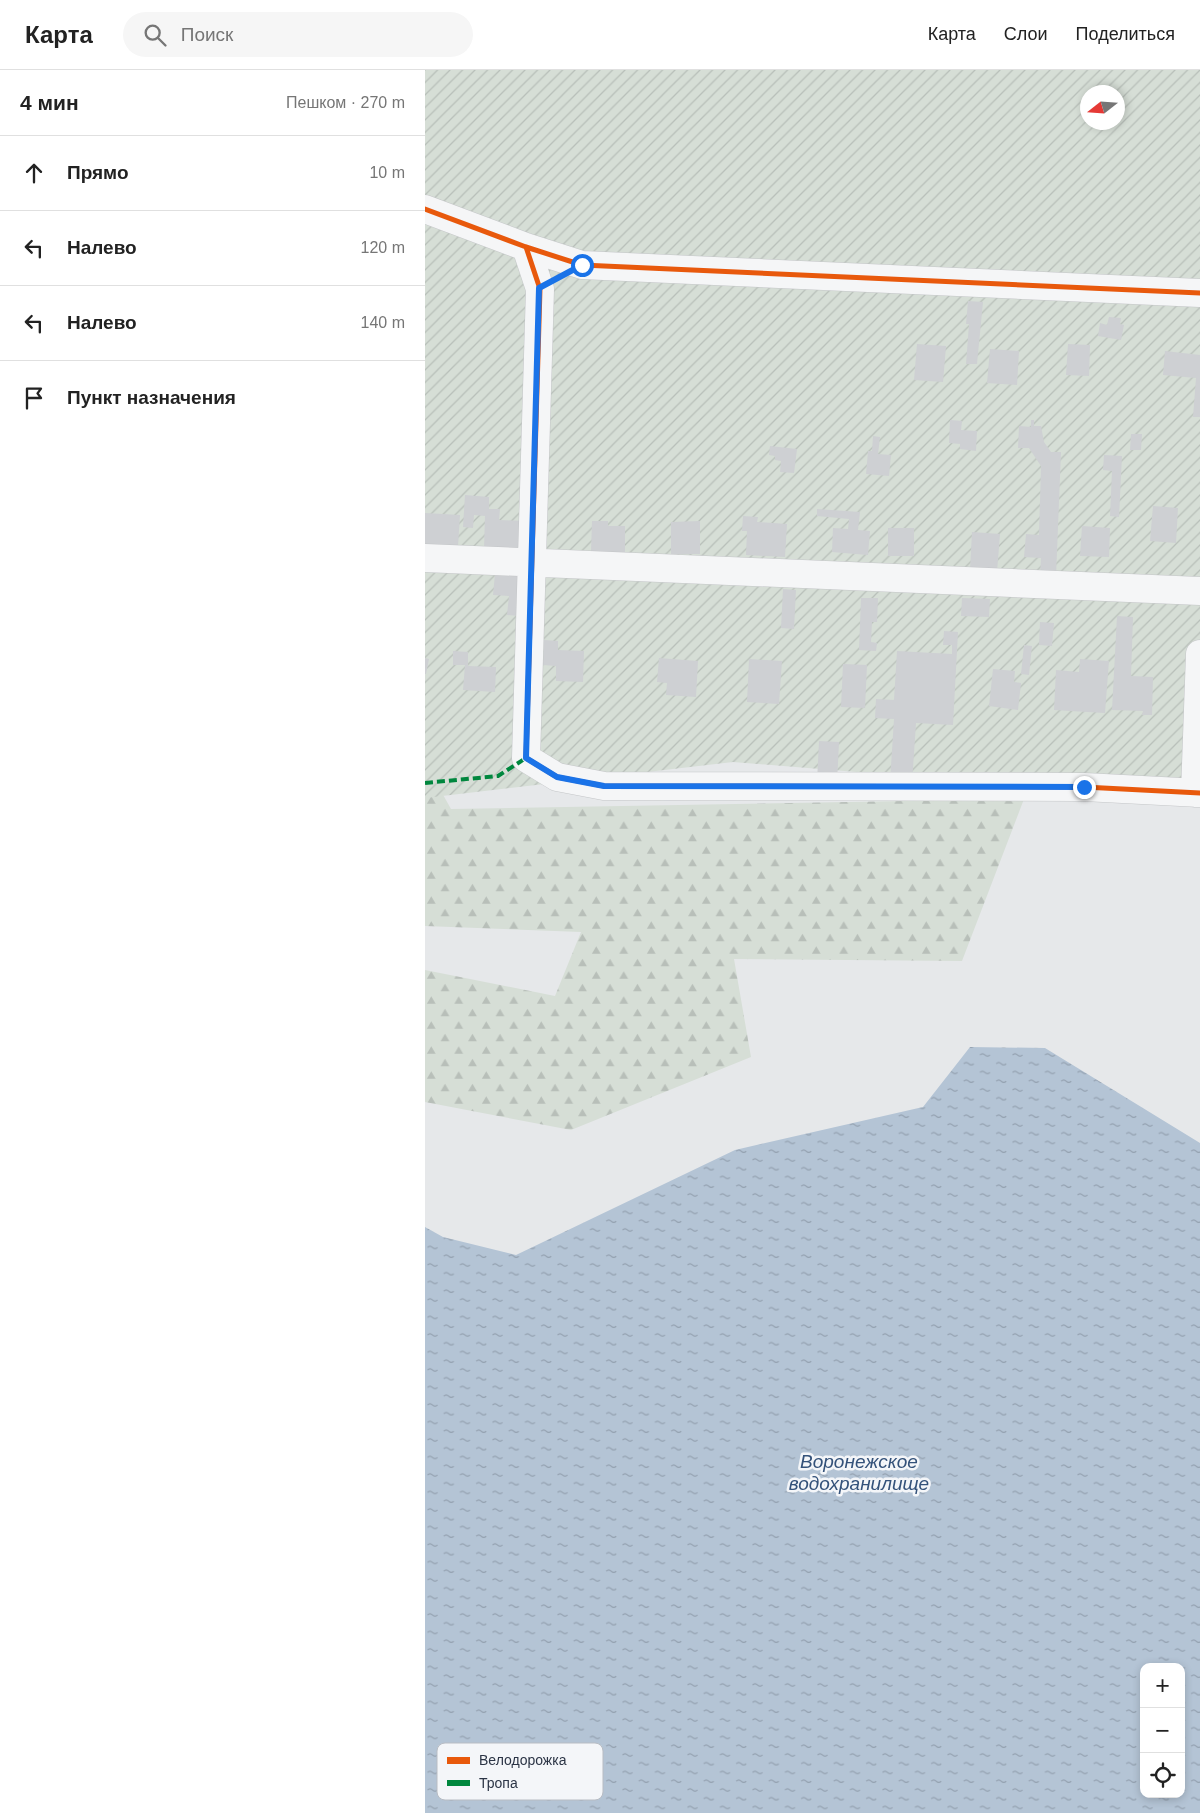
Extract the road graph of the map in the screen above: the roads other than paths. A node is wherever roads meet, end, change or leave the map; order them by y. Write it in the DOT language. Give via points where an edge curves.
graph roads {
  1 [pos="425,210"];
  2 [pos="526,247"];
  3 [pos="582,265"];
  4 [pos="539,288"];
  5 [pos="1200,293"];
  6 [pos="425,558"];
  7 [pos="532,563"];
  8 [pos="1200,591"];
  9 [pos="1200,654"];
  10 [pos="1198,793"];
  1 -- 2 [label="street"];
  2 -- 3 [label="street"];
  2 -- 4 [label="street"];
  3 -- 4 [label="street"];
  3 -- 5 [label="street"];
  4 -- 7 [label="street"];
  6 -- 7 [label="street"];
  7 -- 8 [label="street"];
  7 -- 10 [label="street" via="526,758 557,777 604,786 1084,787"];
  9 -- 10 [label="street"];
}
